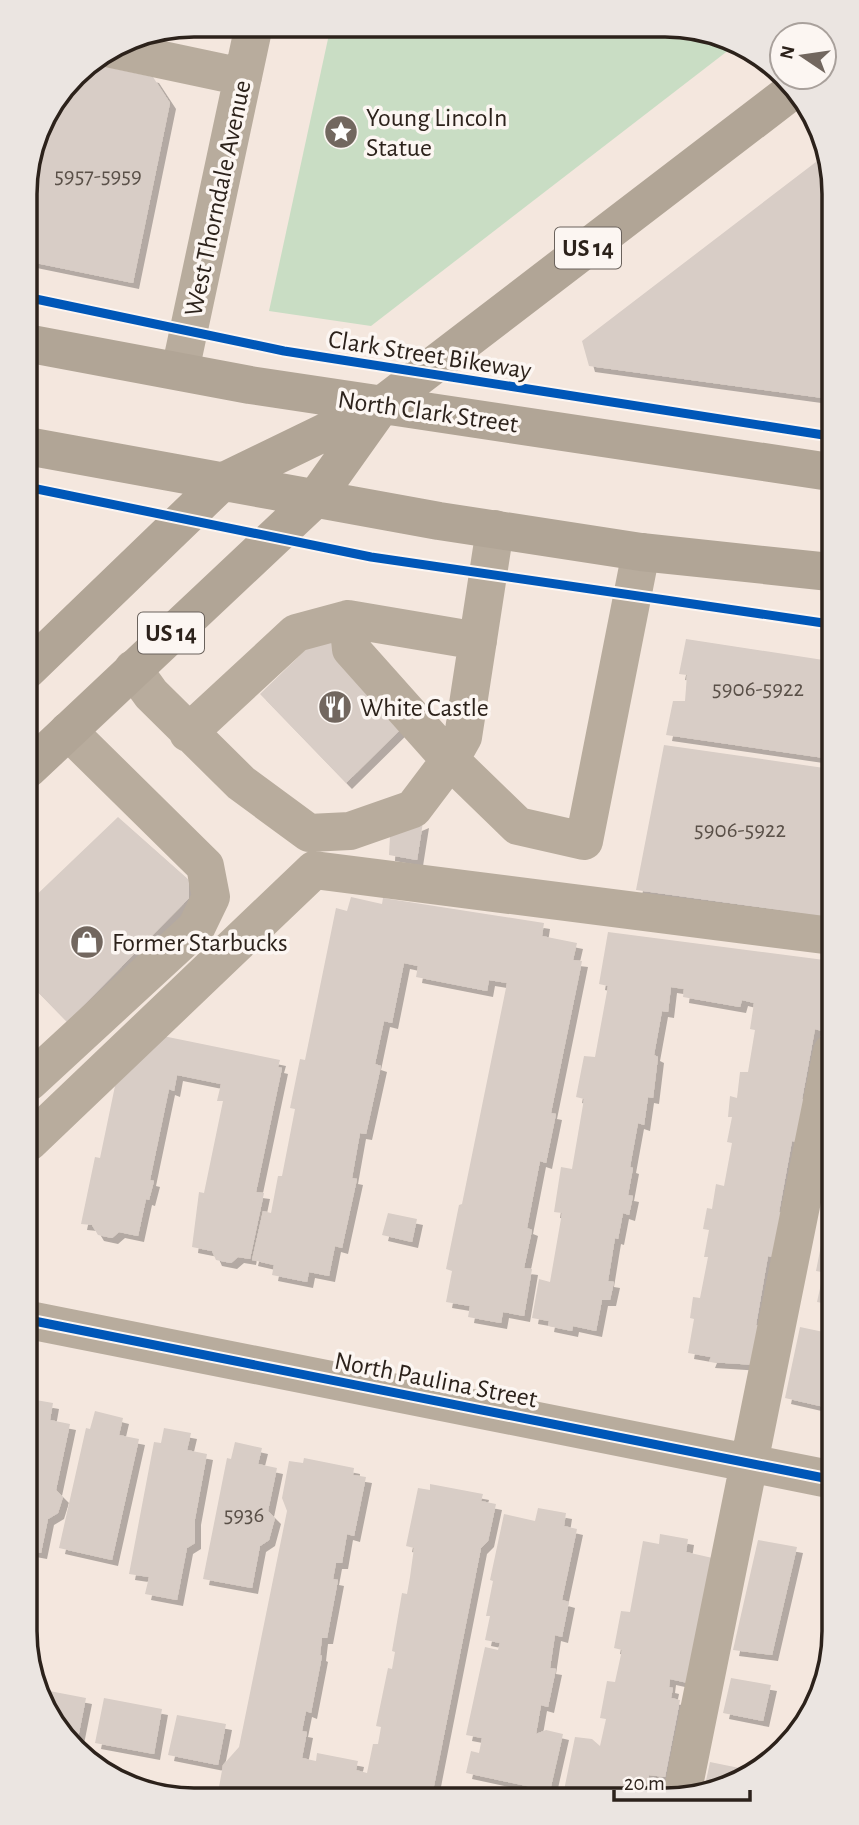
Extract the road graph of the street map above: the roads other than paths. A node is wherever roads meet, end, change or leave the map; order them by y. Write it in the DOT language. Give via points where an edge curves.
graph roads {
  1 [pos="251,37"];
  2 [pos="127,52"];
  3 [pos="243,77"];
  4 [pos="787,95"];
  5 [pos="37,345"];
  6 [pos="180,371"];
  7 [pos="383,404"];
  8 [pos="37,448"];
  9 [pos="822,471"];
  10 [pos="222,482"];
  11 [pos="315,499"];
  12 [pos="495,529"];
  13 [pos="641,552"];
  14 [pos="822,571"];
  15 [pos="348,619"];
  16 [pos="478,641"];
  17 [pos="37,660"];
  18 [pos="133,669"];
  19 [pos="68,731"];
  20 [pos="188,733"];
  21 [pos="37,760"];
  22 [pos="450,760"];
  23 [pos="822,935"];
  24 [pos="37,1075"];
  25 [pos="822,1102"];
  26 [pos="37,1134"];
  27 [pos="37,1322"];
  28 [pos="749,1463"];
  29 [pos="822,1478"];
  30 [pos="684,1787"];
  1 -- 3 [label="street, West Thorndale Avenue"];
  2 -- 3 [label="street"];
  3 -- 6 [label="street, West Thorndale Avenue"];
  4 -- 7 [label="main road, US 14"];
  5 -- 6 [label="main road, North Clark Street"];
  6 -- 7 [label="main road, North Clark Street"];
  7 -- 9 [label="main road, North Clark Street"];
  7 -- 10 [label="main road, US 14"];
  7 -- 11 [label="main road, US 14"];
  8 -- 10 [label="main road"];
  10 -- 11 [label="main road"];
  10 -- 17 [label="main road, US 14"];
  11 -- 12 [label="main road"];
  11 -- 18 [label="main road, US 14"];
  12 -- 13 [label="main road"];
  12 -- 16 [label="street"];
  13 -- 14 [label="main road"];
  13 -- 22 [label="street" via="584,841 518,827"];
  15 -- 16 [label="street"];
  15 -- 20 [label="street" via="296,633"];
  15 -- 22 [label="street" via="351,649"];
  16 -- 22 [label="street" via="463,737"];
  18 -- 19 [label="main road, US 14"];
  18 -- 20 [label="street"];
  19 -- 21 [label="main road, US 14"];
  19 -- 24 [label="street" via="205,866 211,897 196,928"];
  20 -- 22 [label="street" via="241,783 309,833 350,831 413,808"];
  23 -- 26 [label="street" via="314,870"];
  25 -- 28 [label="street"];
  27 -- 28 [label="street, North Paulina Street"];
  28 -- 29 [label="street, North Paulina Street"];
  28 -- 30 [label="street"];
}
